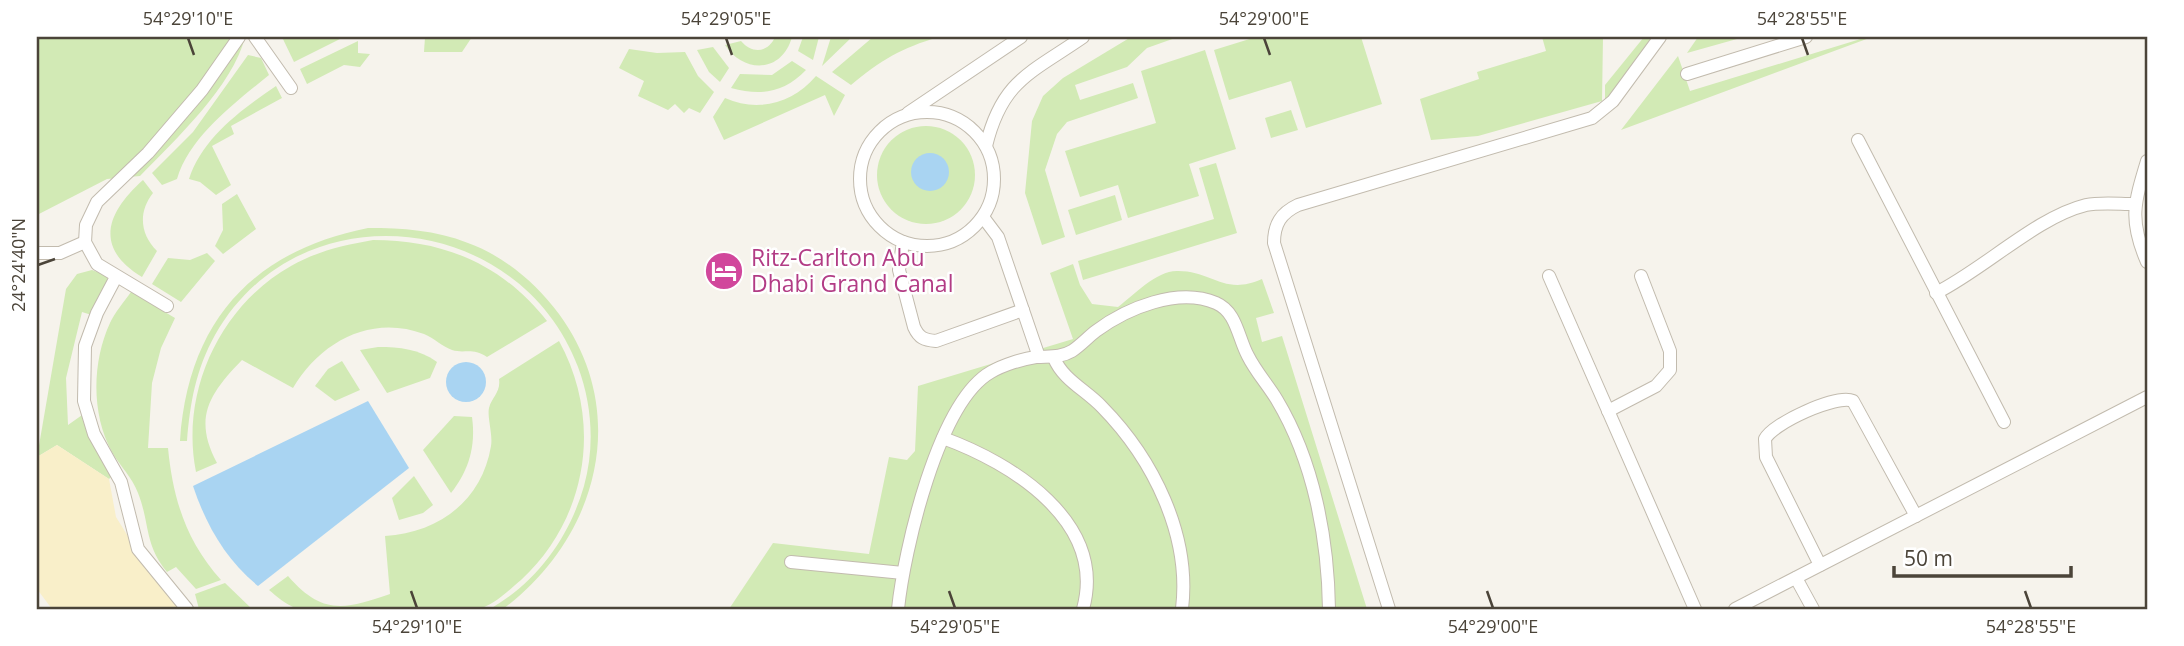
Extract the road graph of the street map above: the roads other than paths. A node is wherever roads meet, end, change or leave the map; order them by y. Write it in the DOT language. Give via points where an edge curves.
graph roads {
  1 [pos="239,37"];
  2 [pos="255,37"];
  3 [pos="1021,37"];
  4 [pos="1083,37"];
  5 [pos="1660,37"];
  6 [pos="1806,37"];
  7 [pos="1687,74"];
  8 [pos="290,88"];
  9 [pos="902,117"];
  10 [pos="1858,140"];
  11 [pos="986,146"];
  12 [pos="2146,170"];
  13 [pos="2134,204"];
  14 [pos="983,217"];
  15 [pos="85,242"];
  16 [pos="903,242"];
  17 [pos="2144,248"];
  18 [pos="37,253"];
  19 [pos="2147,262"];
  20 [pos="1549,276"];
  21 [pos="1641,276"];
  22 [pos="116,277"];
  23 [pos="1937,293"];
  24 [pos="167,306"];
  25 [pos="1023,310"];
  26 [pos="1040,357"];
  27 [pos="1054,358"];
  28 [pos="2147,397"];
  29 [pos="1608,411"];
  30 [pos="2004,422"];
  31 [pos="943,438"];
  32 [pos="1916,516"];
  33 [pos="791,562"];
  34 [pos="1820,565"];
  35 [pos="903,573"];
  36 [pos="1796,578"];
  37 [pos="187,609"];
  38 [pos="898,609"];
  39 [pos="1083,609"];
  40 [pos="1182,609"];
  41 [pos="1329,609"];
  42 [pos="1389,609"];
  43 [pos="1695,609"];
  44 [pos="1735,609"];
  45 [pos="1813,609"];
  1 -- 15 [label="lane" via="178,120 97,202 86,225"];
  2 -- 8 [label="lane"];
  3 -- 9 [label="lane"];
  4 -- 11 [label="lane" via="1006,95 993,115"];
  5 -- 42 [label="lane" via="1614,101 1592,118 1298,205 1277,223 1274,243"];
  6 -- 7 [label="lane"];
  9 -- 11 [label="lane" via="920,112 958,119"];
  9 -- 16 [label="lane" via="871,142 860,180 872,218"];
  10 -- 23 [label="lane"];
  11 -- 14 [label="lane" via="995,174"];
  12 -- 13 [label="lane"];
  13 -- 17 [label="lane" via="2134,227"];
  13 -- 23 [label="lane" via="2088,204 2063,214"];
  14 -- 16 [label="lane" via="947,243 918,246"];
  14 -- 25 [label="lane" via="998,237"];
  15 -- 18 [label="lane" via="60,253"];
  15 -- 22 [label="lane" via="97,264"];
  16 -- 25 [label="lane" via="899,270 914,327 926,340 936,341"];
  17 -- 19 [label="lane"];
  20 -- 29 [label="lane"];
  21 -- 29 [label="lane" via="1670,351 1671,370 1656,386"];
  22 -- 24 [label="lane"];
  22 -- 37 [label="lane" via="85,346 84,401 94,434 121,482 138,549"];
  23 -- 30 [label="lane"];
  25 -- 26 [label="lane"];
  26 -- 27 [label="lane"];
  26 -- 31 [label="lane" via="993,371 976,383"];
  27 -- 40 [label="lane" via="1062,372 1118,424 1159,488 1180,551"];
  27 -- 41 [label="lane" via="1142,306 1197,299 1227,310 1296,439 1323,532"];
  28 -- 32 [label="lane"];
  29 -- 43 [label="lane"];
  31 -- 35 [label="lane"];
  31 -- 39 [label="lane" via="1005,466 1055,509 1084,557 1087,590"];
  32 -- 34 [label="lane"];
  32 -- 34 [label="lane" via="1853,401 1833,400 1772,429 1765,439 1766,457"];
  33 -- 35 [label="lane"];
  34 -- 36 [label="lane"];
  35 -- 38 [label="lane"];
  36 -- 44 [label="lane"];
  36 -- 45 [label="lane"];
}
